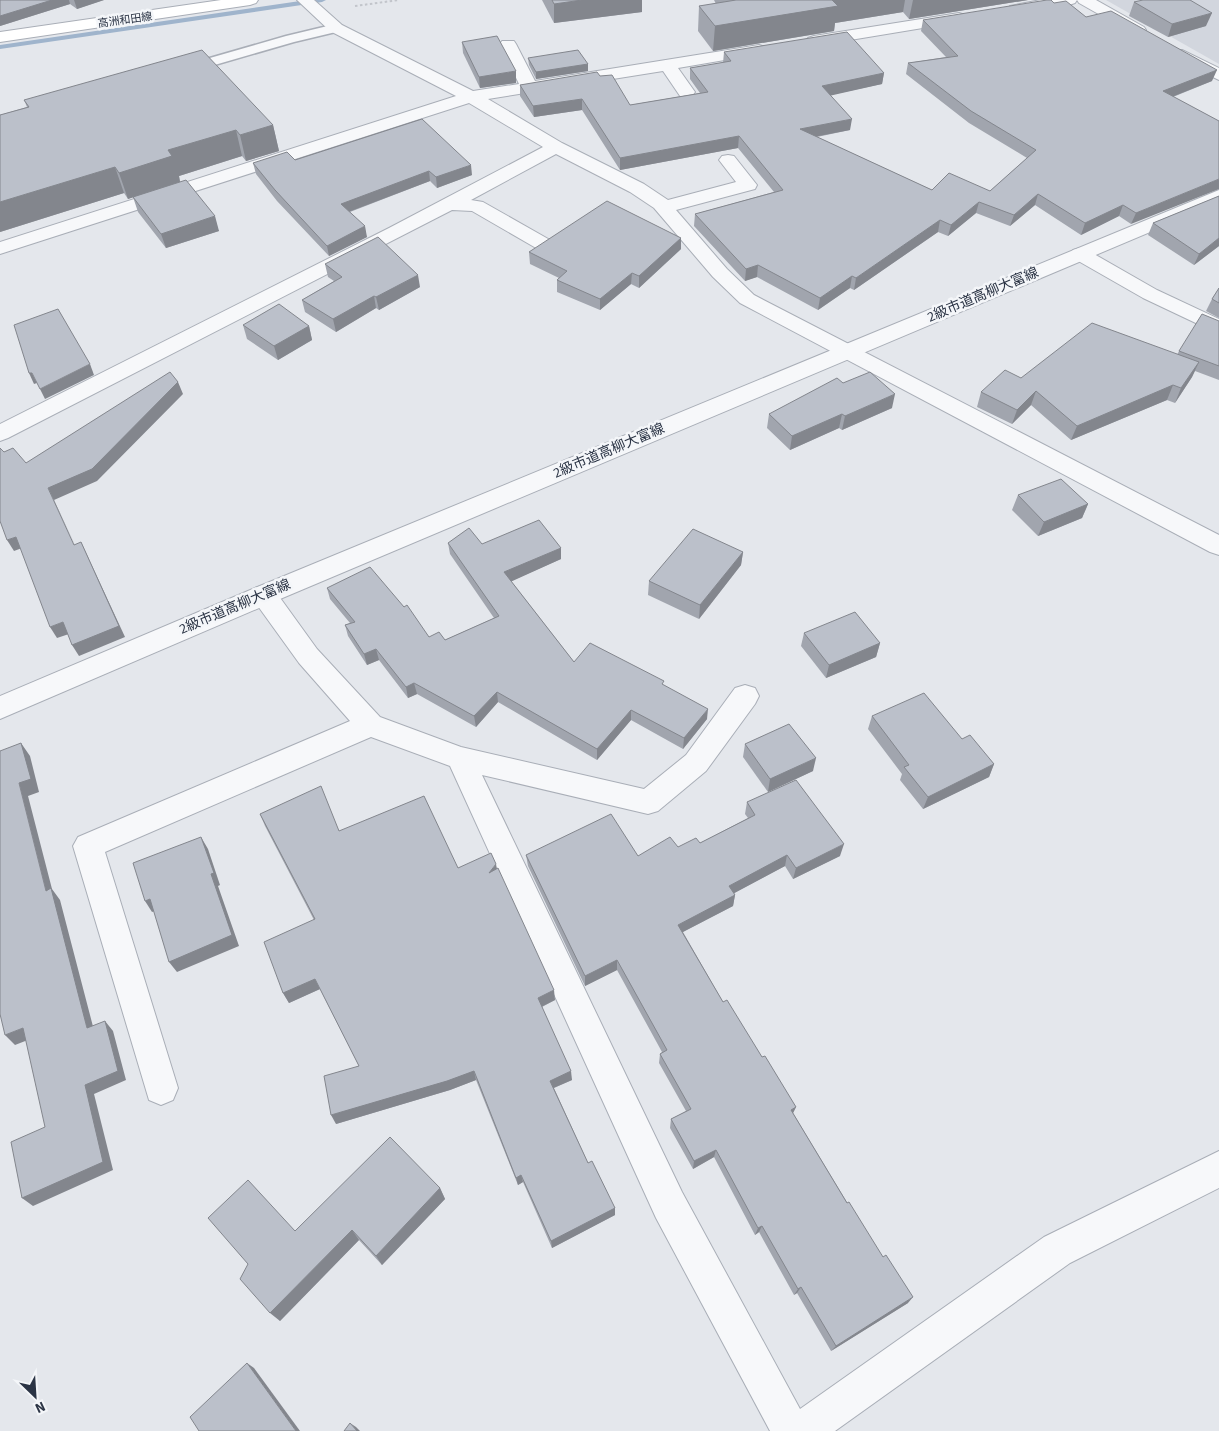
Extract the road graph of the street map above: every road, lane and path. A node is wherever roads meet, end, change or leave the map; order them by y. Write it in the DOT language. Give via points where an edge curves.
graph roads {
  1 [pos="250,0"];
  2 [pos="305,0"];
  3 [pos="1069,0"];
  4 [pos="1085,0"];
  5 [pos="1000,11"];
  6 [pos="971,16"];
  7 [pos="336,28"];
  8 [pos="0,37"];
  9 [pos="1152,38"];
  10 [pos="508,44"];
  11 [pos="794,45"];
  12 [pos="1169,47"];
  13 [pos="775,48"];
  14 [pos="667,65"];
  15 [pos="178,72"];
  16 [pos="1219,75"];
  17 [pos="530,88"];
  18 [pos="686,92"];
  19 [pos="472,97"];
  20 [pos="556,147"];
  21 [pos="728,160"];
  22 [pos="1219,196"];
  23 [pos="448,204"];
  24 [pos="664,207"];
  25 [pos="543,244"];
  26 [pos="0,248"];
  27 [pos="1080,254"];
  28 [pos="1219,326"];
  29 [pos="845,352"];
  30 [pos="0,433"];
  31 [pos="1219,546"];
  32 [pos="264,595"];
  33 [pos="745,696"];
  34 [pos="0,708"];
  35 [pos="370,724"];
  36 [pos="460,758"];
  37 [pos="161,1088"];
  38 [pos="1219,1169"];
  39 [pos="792,1431"];
  40 [pos="802,1431"];
  1 -- 8 [label="main road, 高洲和田線"];
  2 -- 7 [label="street"];
  3 -- 5 [label="street"];
  4 -- 9 [label="street"];
  6 -- 11 [label="street"];
  7 -- 15 [label="lane"];
  7 -- 19 [label="street"];
  10 -- 17 [label="street"];
  12 -- 16 [label="street"];
  13 -- 14 [label="street"];
  14 -- 17 [label="street"];
  14 -- 18 [label="street"];
  17 -- 19 [label="street"];
  19 -- 20 [label="street"];
  19 -- 26 [label="street"];
  20 -- 23 [label="street"];
  20 -- 24 [label="street" via="637,188"];
  21 -- 24 [label="street" via="748,185"];
  22 -- 27 [label="street, 2級市道高柳大富線"];
  23 -- 25 [label="street" via="476,206"];
  23 -- 30 [label="street"];
  24 -- 29 [label="street" via="720,273 747,299"];
  27 -- 28 [label="street" via="1150,294"];
  27 -- 29 [label="street, 2級市道高柳大富線"];
  29 -- 31 [label="street"];
  29 -- 32 [label="street, 2級市道高柳大富線"];
  32 -- 34 [label="street, 2級市道高柳大富線"];
  32 -- 35 [label="street" via="308,656"];
  33 -- 36 [label="street" via="696,763 648,802"];
  35 -- 36 [label="street"];
  35 -- 37 [label="street" via="88,846"];
  36 -- 39 [label="street" via="669,1206"];
  38 -- 40 [label="street" via="1058,1250"];
}
